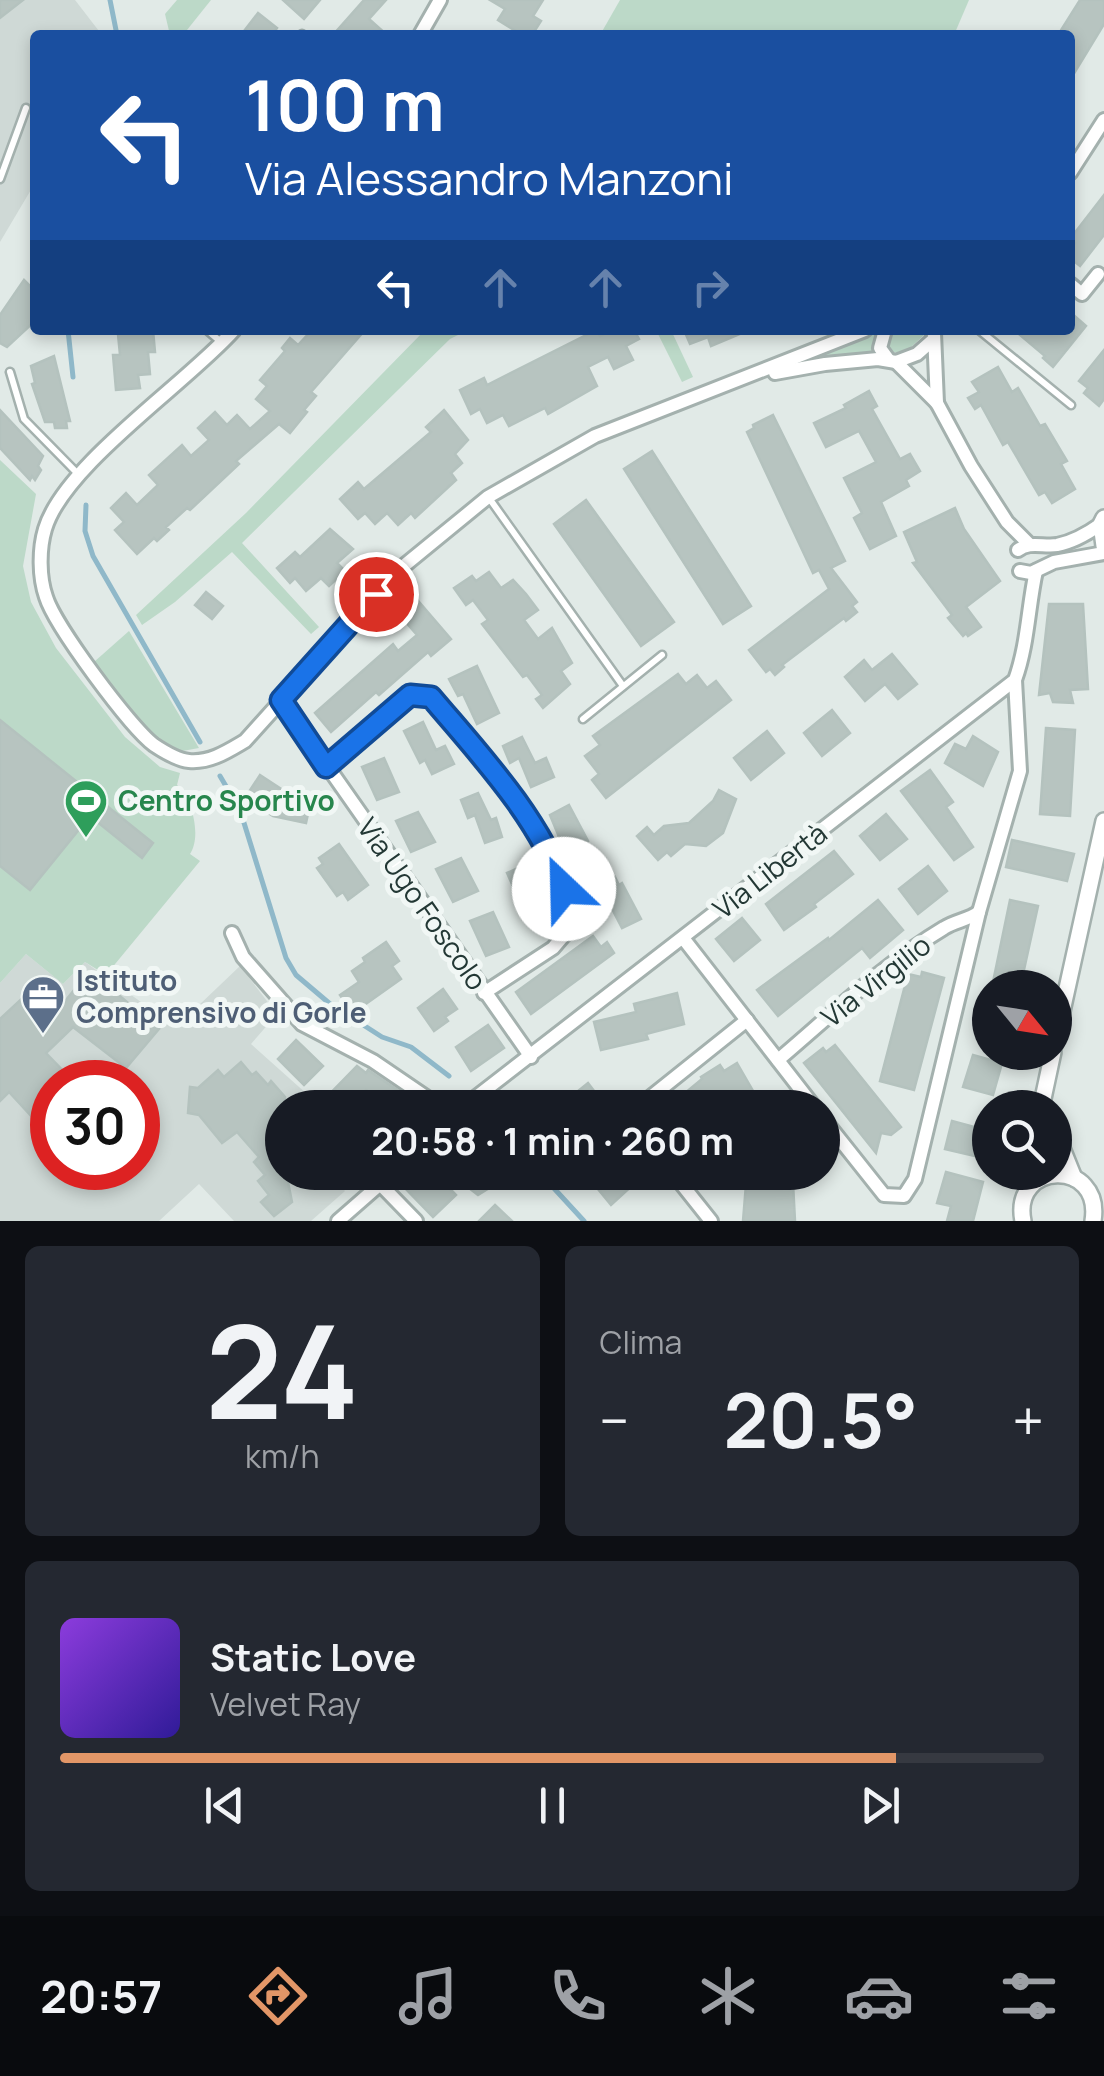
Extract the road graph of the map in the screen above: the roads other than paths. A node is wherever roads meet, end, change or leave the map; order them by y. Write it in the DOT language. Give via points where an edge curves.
graph roads {
  1 [pos="440,0"];
  2 [pos="423,30"];
  3 [pos="26,108"];
  4 [pos="1104,120"];
  5 [pos="1075,164"];
  6 [pos="0,179"];
  7 [pos="1098,274"];
  8 [pos="1075,288"];
  9 [pos="213,335"];
  10 [pos="229,335"];
  11 [pos="854,335"];
  12 [pos="883,335"];
  13 [pos="932,335"];
  14 [pos="934,335"];
  15 [pos="985,335"];
  16 [pos="222,343"];
  17 [pos="892,360"];
  18 [pos="10,372"];
  19 [pos="747,378"];
  20 [pos="937,402"];
  21 [pos="1071,405"];
  22 [pos="79,475"];
  23 [pos="488,497"];
  24 [pos="1102,521"];
  25 [pos="1027,547"];
  26 [pos="1104,550"];
  27 [pos="1038,568"];
  28 [pos="1020,571"];
  29 [pos="1028,604"];
  30 [pos="662,655"];
  31 [pos="1015,680"];
  32 [pos="624,686"];
  33 [pos="281,700"];
  34 [pos="583,719"];
  35 [pos="326,767"];
  36 [pos="1104,821"];
  37 [pos="979,912"];
  38 [pos="232,934"];
  39 [pos="683,938"];
  40 [pos="1071,970"];
  41 [pos="484,993"];
  42 [pos="747,1020"];
  43 [pos="531,1057"];
  44 [pos="778,1060"];
  45 [pos="415,1090"];
  46 [pos="486,1090"];
  47 [pos="660,1090"];
  48 [pos="801,1090"];
  49 [pos="840,1140"];
  50 [pos="1072,1173"];
  51 [pos="1074,1178"];
  52 [pos="375,1190"];
  53 [pos="386,1190"];
  54 [pos="687,1190"];
  55 [pos="1028,1190"];
  56 [pos="1094,1220"];
  57 [pos="338,1221"];
  58 [pos="416,1221"];
  59 [pos="712,1221"];
  60 [pos="1023,1221"];
  1 -- 2 [label="street"];
  3 -- 6 [label="lane"];
  4 -- 5 [label="street"];
  7 -- 8 [label="street" via="1082,294"];
  9 -- 16 [label="lane"];
  10 -- 16 [label="street"];
  11 -- 19 [label="street"];
  12 -- 17 [label="street" via="880,348"];
  13 -- 17 [label="street" via="917,354"];
  14 -- 20 [label="street"];
  15 -- 21 [label="lane"];
  16 -- 22 [label="street"];
  17 -- 19 [label="street"];
  17 -- 20 [label="street"];
  18 -- 22 [label="lane" via="24,419"];
  19 -- 23 [label="street" via="595,436"];
  20 -- 25 [label="street"];
  22 -- 33 [label="street" via="45,529 44,594 58,624 152,744 189,761 213,758 246,740"];
  23 -- 32 [label="lane"];
  23 -- 33 [label="street" via="400,569"];
  24 -- 25 [label="street" via="1072,540"];
  24 -- 26 [label="street"];
  25 -- 27 [label="street" via="1042,558"];
  25 -- 28 [label="street" via="1014,562"];
  26 -- 27 [label="street"];
  27 -- 28 [label="street"];
  27 -- 29 [label="street"];
  28 -- 29 [label="street"];
  29 -- 31 [label="street" via="1026,647"];
  30 -- 32 [label="lane"];
  31 -- 37 [label="street" via="1020,772"];
  31 -- 39 [label="street, Via Libertà"];
  32 -- 34 [label="lane"];
  33 -- 35 [label="street, Via Ugo Foscolo"];
  35 -- 41 [label="street, Via Ugo Foscolo"];
  35 -- 41 [label="street" via="410,695 431,697 553,857 576,921 553,948"];
  36 -- 40 [label="street"];
  37 -- 44 [label="street, Via Virgilio" via="947,926 859,990"];
  37 -- 49 [label="street" via="915,1179 904,1196 884,1196"];
  38 -- 45 [label="street" via="243,957 302,1024"];
  39 -- 42 [label="street"];
  39 -- 43 [label="street, Via Libertà"];
  41 -- 43 [label="street, Via Ugo Foscolo"];
  42 -- 44 [label="street"];
  42 -- 47 [label="street"];
  43 -- 46 [label="street, Via Libertà"];
  44 -- 48 [label="street"];
  50 -- 51 [label="street"];
  51 -- 56 [label="street" via="1091,1194"];
  52 -- 57 [label="street"];
  53 -- 58 [label="street"];
  54 -- 59 [label="street"];
  55 -- 60 [label="street"];
}
